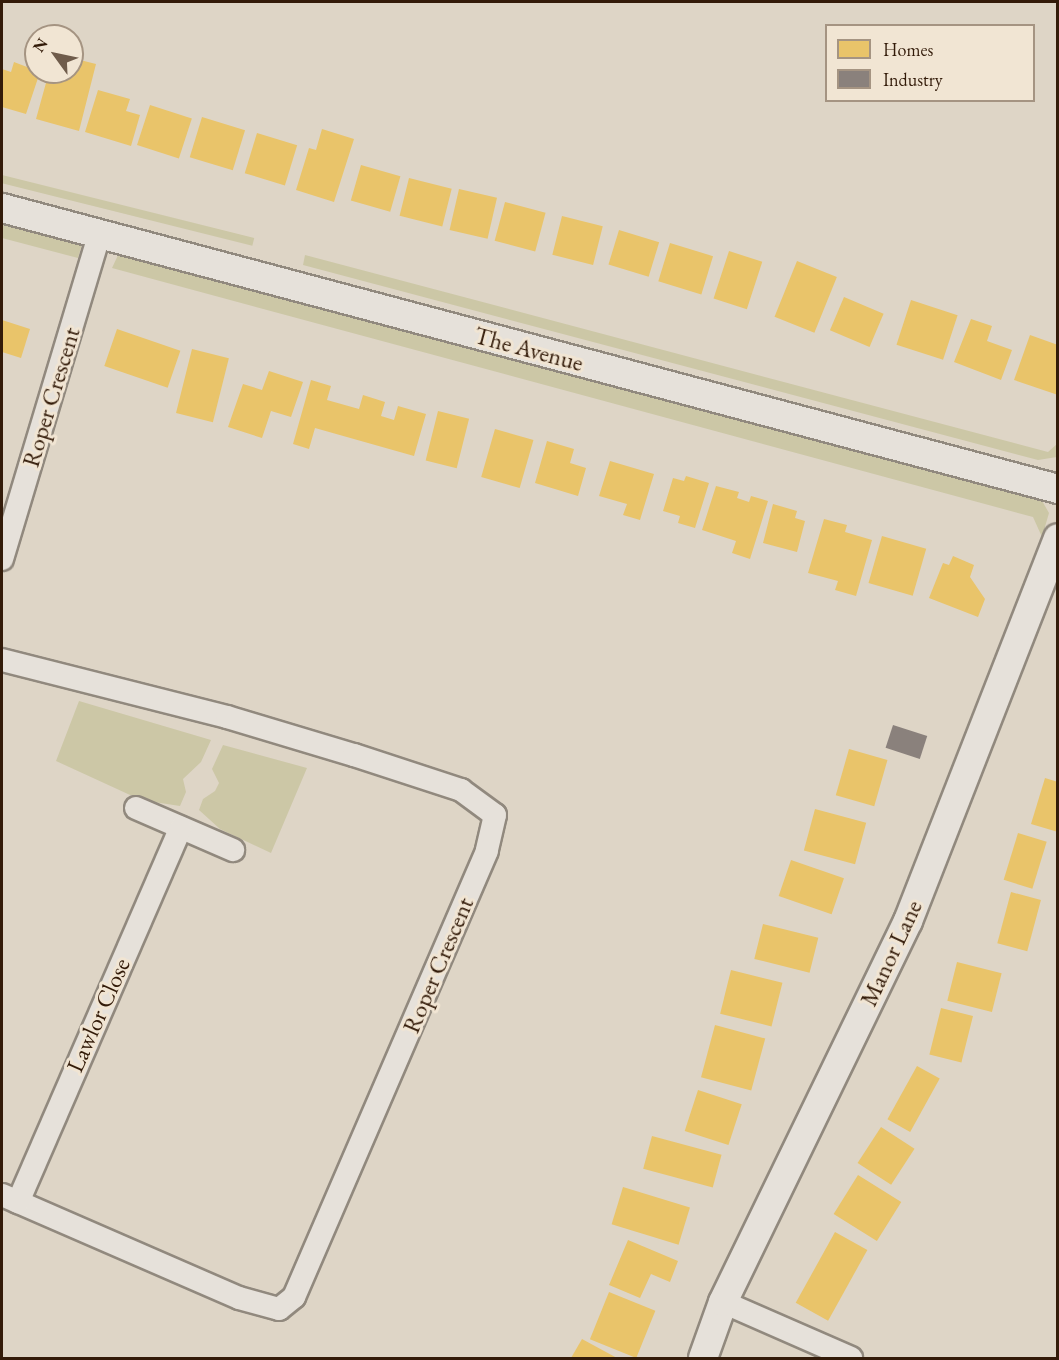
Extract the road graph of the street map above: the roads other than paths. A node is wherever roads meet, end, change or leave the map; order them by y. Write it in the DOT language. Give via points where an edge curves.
graph roads {
  1 [pos="2,208"];
  2 [pos="99,236"];
  3 [pos="1058,489"];
  4 [pos="1058,538"];
  5 [pos="2,558"];
  6 [pos="2,660"];
  7 [pos="136,808"];
  8 [pos="181,828"];
  9 [pos="233,850"];
  10 [pos="10,1199"];
  11 [pos="723,1302"];
  12 [pos="703,1359"];
  13 [pos="851,1359"];
  1 -- 2 [label="street, The Avenue"];
  2 -- 3 [label="street, The Avenue"];
  2 -- 5 [label="street, Roper Crescent"];
  4 -- 11 [label="street, Manor Lane" via="908,921"];
  6 -- 10 [label="street, Roper Crescent" via="227,717 354,755 461,790 495,815 487,851 294,1297 279,1309 239,1298"];
  7 -- 8 [label="street"];
  8 -- 9 [label="street"];
  8 -- 10 [label="street, Lawlor Close"];
  11 -- 12 [label="street, Manor Lane"];
  11 -- 13 [label="street"];
}
